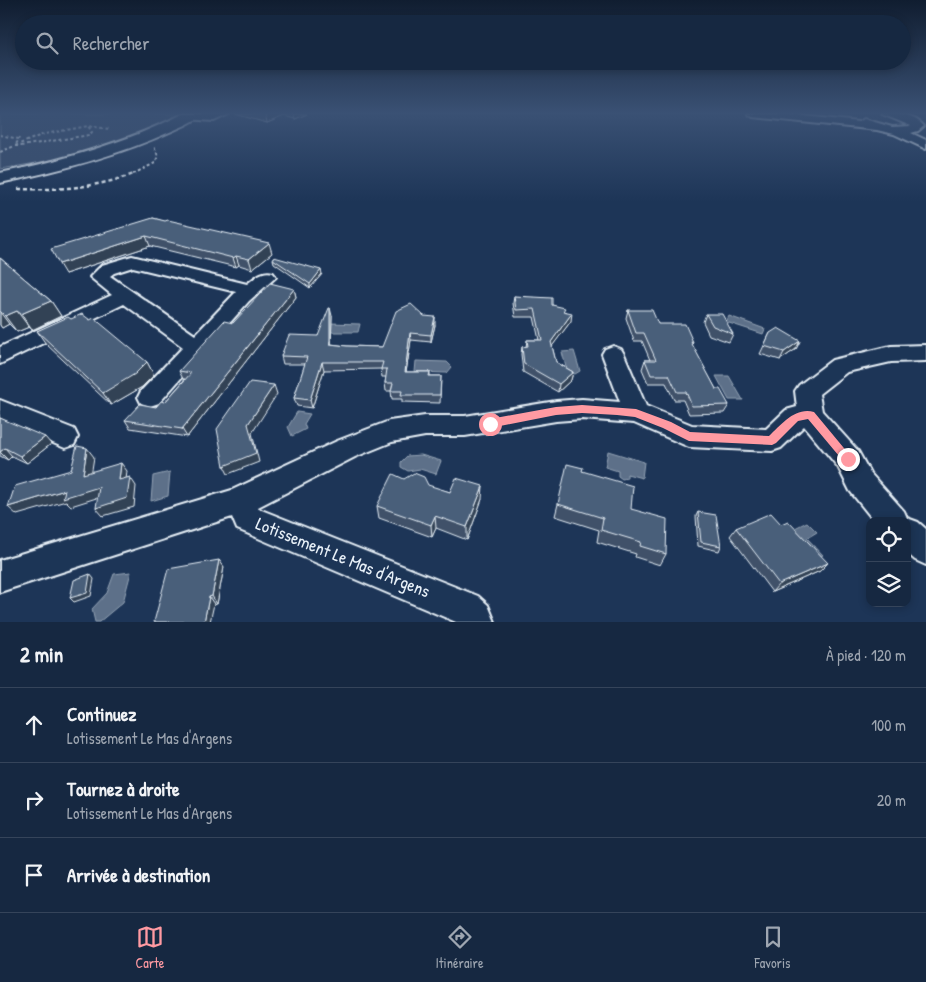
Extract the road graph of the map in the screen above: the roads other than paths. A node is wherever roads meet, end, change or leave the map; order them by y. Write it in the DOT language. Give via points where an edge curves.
graph roads {
  1 [pos="133,143"];
  2 [pos="5,184"];
  3 [pos="267,277"];
  4 [pos="250,290"];
  5 [pos="126,296"];
  6 [pos="196,346"];
  7 [pos="926,353"];
  8 [pos="613,354"];
  9 [pos="0,356"];
  10 [pos="150,396"];
  11 [pos="0,410"];
  12 [pos="636,413"];
  13 [pos="810,415"];
  14 [pos="65,437"];
  15 [pos="240,501"];
  16 [pos="890,517"];
  17 [pos="911,536"];
  18 [pos="926,549"];
  19 [pos="0,576"];
  20 [pos="477,622"];
  1 -- 2 [label="main road"];
  3 -- 4 [label="street"];
  4 -- 5 [label="street" via="132,261 108,269 99,278"];
  4 -- 6 [label="street"];
  5 -- 6 [label="street"];
  5 -- 9 [label="street"];
  6 -- 10 [label="street"];
  7 -- 13 [label="street" via="891,354 840,366 808,392"];
  8 -- 12 [label="street"];
  11 -- 14 [label="street"];
  12 -- 13 [label="street, Lotissement Le Mas d'Argens" via="689,436 772,440 795,417"];
  12 -- 15 [label="street, Lotissement Le Mas d'Argens" via="582,409 490,424 425,426 388,432 346,448"];
  13 -- 16 [label="street" via="848,459 860,482"];
  15 -- 19 [label="street, Lotissement Le Mas d'Argens"];
  15 -- 20 [label="street, Lotissement Le Mas d'Argens" via="248,518 466,608"];
  17 -- 18 [label="street"];
}
